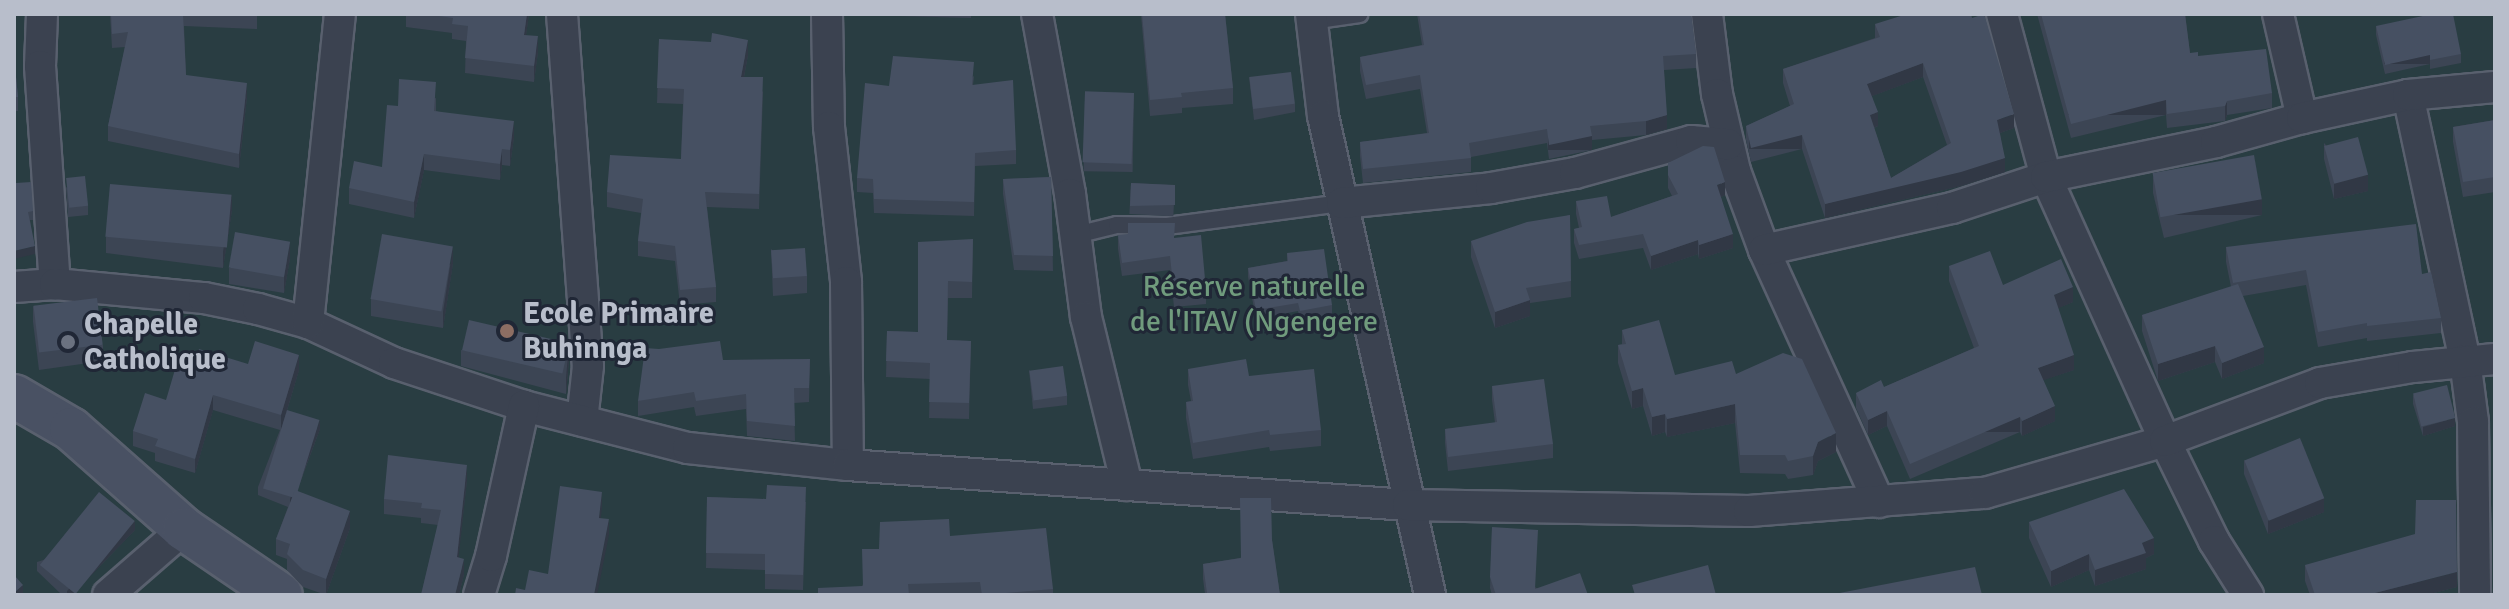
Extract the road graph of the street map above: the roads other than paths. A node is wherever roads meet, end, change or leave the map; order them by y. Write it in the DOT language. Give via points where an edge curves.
graph roads {
  1 [pos="42,14"];
  2 [pos="340,14"];
  3 [pos="562,14"];
  4 [pos="827,14"];
  5 [pos="1037,14"];
  6 [pos="1360,14"];
  7 [pos="1707,14"];
  8 [pos="2002,14"];
  9 [pos="2278,14"];
  10 [pos="1311,17"];
  11 [pos="27,67"];
  12 [pos="2495,87"];
  13 [pos="2408,95"];
  14 [pos="2302,118"];
  15 [pos="1728,144"];
  16 [pos="2046,177"];
  17 [pos="1342,203"];
  18 [pos="1076,235"];
  19 [pos="1764,250"];
  20 [pos="55,284"];
  21 [pos="14,287"];
  22 [pos="308,323"];
  23 [pos="2495,359"];
  24 [pos="2465,360"];
  25 [pos="14,396"];
  26 [pos="524,406"];
  27 [pos="582,421"];
  28 [pos="2165,441"];
  29 [pos="848,465"];
  30 [pos="1127,485"];
  31 [pos="1879,502"];
  32 [pos="1408,505"];
  33 [pos="184,529"];
  34 [pos="108,595"];
  35 [pos="281,595"];
  36 [pos="479,595"];
  37 [pos="1430,595"];
  38 [pos="2248,595"];
  39 [pos="2475,595"];
  1 -- 11 [label="street"];
  2 -- 22 [label="street"];
  3 -- 27 [label="street" via="588,366"];
  4 -- 29 [label="street" via="829,127 846,282"];
  5 -- 18 [label="street"];
  6 -- 10 [label="lane"];
  7 -- 15 [label="street"];
  8 -- 16 [label="street"];
  9 -- 14 [label="street"];
  10 -- 17 [label="street" via="1323,116"];
  11 -- 20 [label="street"];
  12 -- 13 [label="street"];
  13 -- 14 [label="street"];
  13 -- 24 [label="street"];
  14 -- 16 [label="street" via="2216,142"];
  15 -- 17 [label="street" via="1691,141 1505,186"];
  15 -- 19 [label="street"];
  16 -- 19 [label="street" via="1952,208"];
  16 -- 28 [label="street"];
  17 -- 18 [label="lane" via="1167,226 1117,225"];
  17 -- 32 [label="street"];
  18 -- 30 [label="street" via="1086,317"];
  19 -- 31 [label="street"];
  20 -- 21 [label="street"];
  20 -- 22 [label="street" via="204,298"];
  22 -- 26 [label="street" via="394,363"];
  23 -- 24 [label="street"];
  24 -- 28 [label="street" via="2320,383"];
  24 -- 39 [label="street" via="2473,422"];
  25 -- 33 [label="street" via="71,429"];
  26 -- 27 [label="street"];
  26 -- 36 [label="street"];
  27 -- 29 [label="street" via="688,448"];
  28 -- 31 [label="street" via="1985,493"];
  28 -- 38 [label="street" via="2214,541"];
  29 -- 30 [label="street"];
  30 -- 32 [label="street"];
  31 -- 32 [label="street" via="1749,511"];
  32 -- 37 [label="street"];
  33 -- 34 [label="street"];
  33 -- 35 [label="street"];
}
